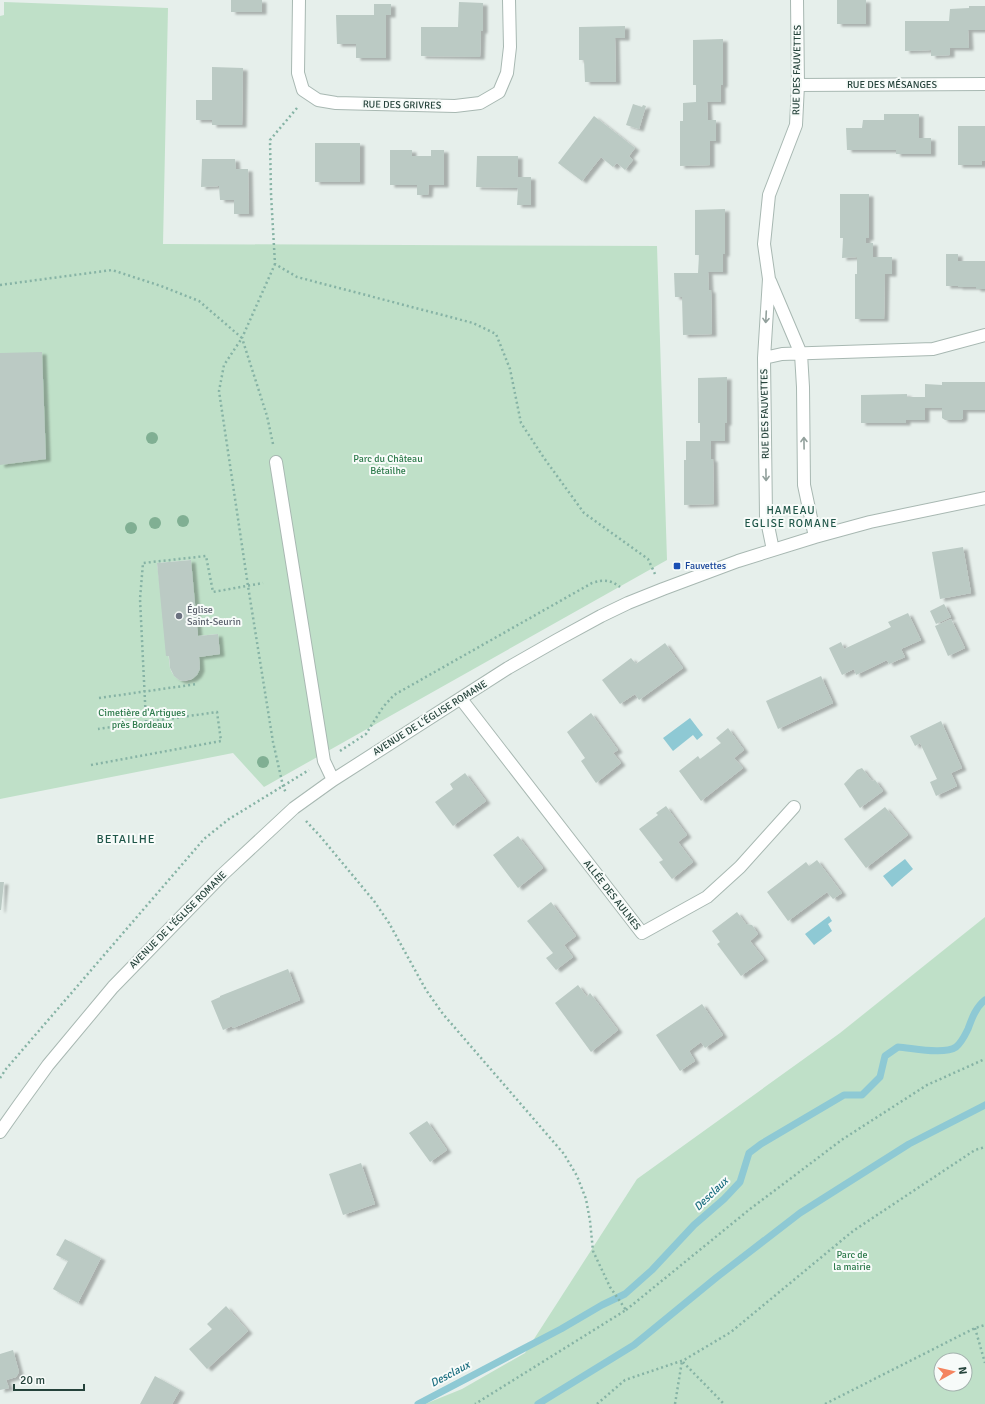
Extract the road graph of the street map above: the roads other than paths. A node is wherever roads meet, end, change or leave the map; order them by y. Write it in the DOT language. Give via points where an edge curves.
graph roads {
  1 [pos="299,0"];
  2 [pos="509,0"];
  3 [pos="798,0"];
  4 [pos="985,84"];
  5 [pos="798,85"];
  6 [pos="769,278"];
  7 [pos="985,335"];
  8 [pos="800,354"];
  9 [pos="764,358"];
  10 [pos="276,462"];
  11 [pos="985,498"];
  12 [pos="815,537"];
  13 [pos="773,550"];
  14 [pos="461,699"];
  15 [pos="333,780"];
  16 [pos="794,807"];
  17 [pos="0,1132"];
  1 -- 2 [label="street, RUE DES GRIVRES" via="298,73 303,90 318,100 336,103 456,106 480,103 499,92 507,73 510,46"];
  3 -- 5 [label="street, RUE DES FAUVETTES"];
  4 -- 5 [label="street, RUE DES MÉSANGES"];
  5 -- 6 [label="street, RUE DES FAUVETTES" via="796,125 769,195 764,244"];
  6 -- 8 [label="street, RUE DES FAUVETTES"];
  6 -- 9 [label="street, RUE DES FAUVETTES, one-way"];
  7 -- 8 [label="street" via="933,349"];
  8 -- 9 [label="street"];
  12 -- 8 [label="street, RUE DES FAUVETTES, one-way" via="804,485"];
  9 -- 13 [label="street, RUE DES FAUVETTES, one-way" via="766,516"];
  10 -- 15 [label="street" via="324,761"];
  11 -- 12 [label="street, AVENUE DE L'ÉGLISE ROMANE" via="870,522"];
  12 -- 13 [label="street, AVENUE DE L'ÉGLISE ROMANE"];
  13 -- 14 [label="street, AVENUE DE L'ÉGLISE ROMANE" via="663,588 628,603 508,668"];
  14 -- 15 [label="street, AVENUE DE L'ÉGLISE ROMANE"];
  14 -- 16 [label="street, ALLÉE DES AULNES" via="642,933 707,897 740,867"];
  15 -- 17 [label="street, AVENUE DE L'ÉGLISE ROMANE" via="294,808 215,882 113,987 48,1065"];
}
